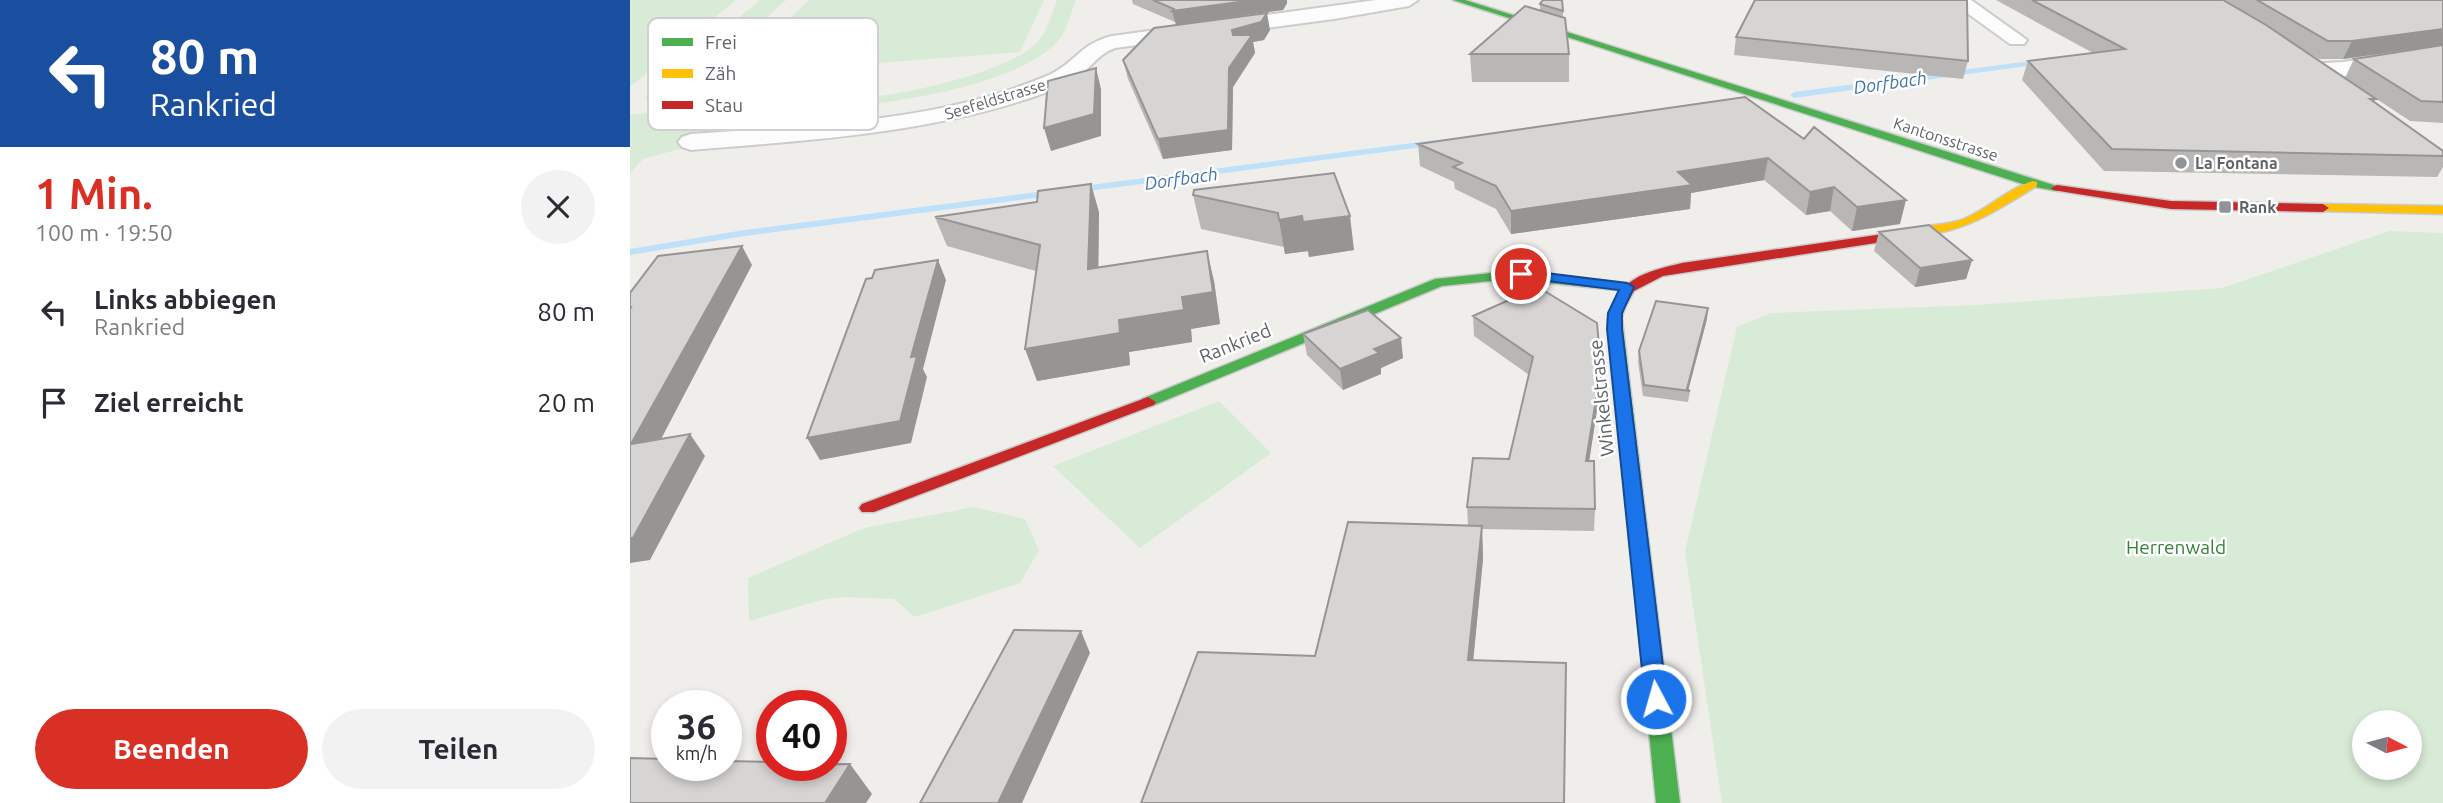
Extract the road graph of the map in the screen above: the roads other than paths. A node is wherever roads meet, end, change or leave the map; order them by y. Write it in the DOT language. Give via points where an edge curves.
graph roads {
  1 [pos="1409,0"];
  2 [pos="1457,0"];
  3 [pos="1958,0"];
  4 [pos="2017,40"];
  5 [pos="2443,53"];
  6 [pos="2347,92"];
  7 [pos="878,125"];
  8 [pos="826,130"];
  9 [pos="691,142"];
  10 [pos="2033,184"];
  11 [pos="2443,210"];
  12 [pos="1627,287"];
  13 [pos="869,508"];
  14 [pos="1668,803"];
  1 -- 7 [label="street, Seefeldstrasse" via="1112,42 1088,52 1070,74 1015,96 946,115"];
  2 -- 10 [label="street, Kantonsstrasse"];
  3 -- 4 [label="street"];
  5 -- 6 [label="street" via="2343,68 2305,63"];
  8 -- 9 [label="street, Seefeldstrasse"];
  10 -- 11 [label="street, Kantonsstrasse" via="2171,205"];
  10 -- 12 [label="street" via="1970,221 1944,229 1682,267 1653,273"];
  12 -- 13 [label="street, Rankried" via="1521,274 1464,276 1440,282 1130,409"];
  12 -- 14 [label="street, Winkelstrasse" via="1615,313 1614,329"];
}
